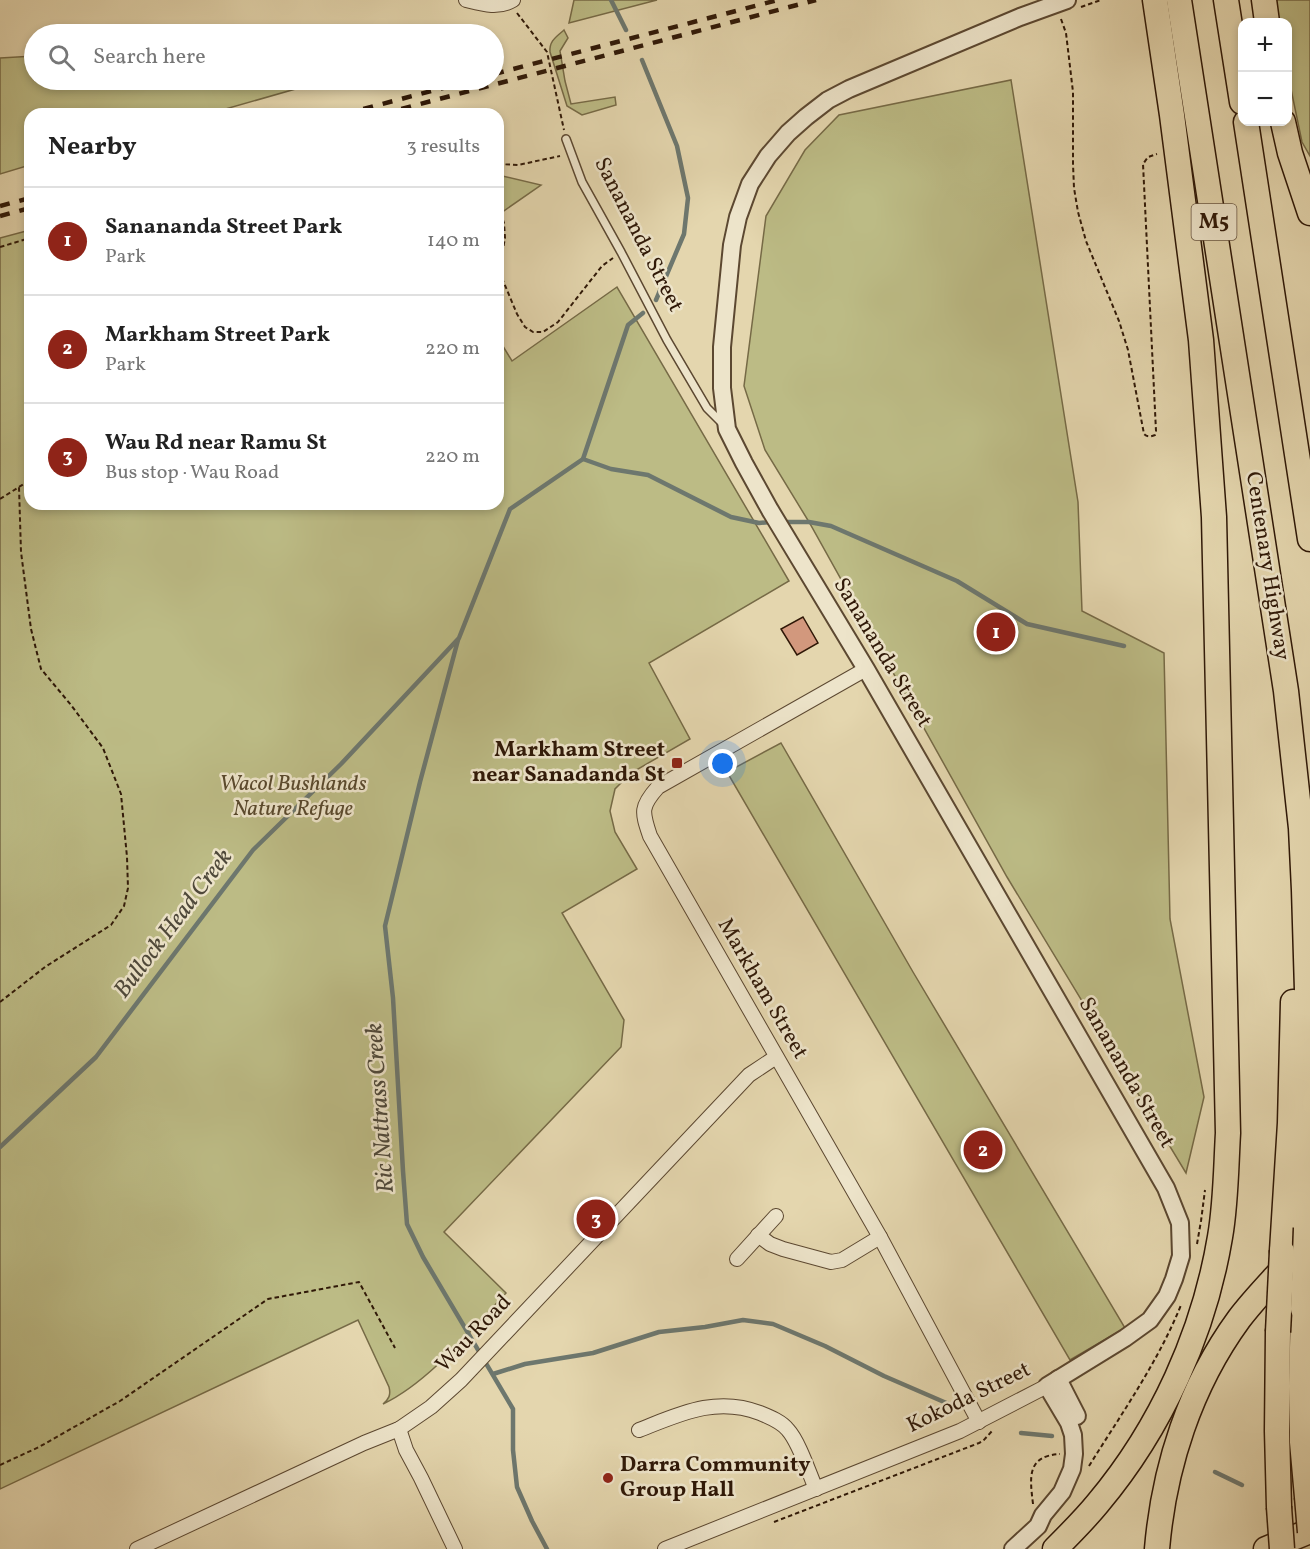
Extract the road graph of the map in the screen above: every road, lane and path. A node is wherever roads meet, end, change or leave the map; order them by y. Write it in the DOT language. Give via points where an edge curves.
graph roads {
  1 [pos="466,0"];
  2 [pos="1155,0"];
  3 [pos="1179,0"];
  4 [pos="1226,0"];
  5 [pos="1263,0"];
  6 [pos="512,1"];
  7 [pos="1063,7"];
  8 [pos="1266,18"];
  9 [pos="1238,76"];
  10 [pos="1247,126"];
  11 [pos="1284,126"];
  12 [pos="566,139"];
  13 [pos="571,153"];
  14 [pos="1160,153"];
  15 [pos="504,164"];
  16 [pos="1310,213"];
  17 [pos="504,223"];
  18 [pos="24,240"];
  19 [pos="504,244"];
  20 [pos="0,247"];
  21 [pos="621,252"];
  22 [pos="504,283"];
  23 [pos="727,429"];
  24 [pos="24,484"];
  25 [pos="19,487"];
  26 [pos="0,499"];
  27 [pos="1310,539"];
  28 [pos="866,669"];
  29 [pos="1306,937"];
  30 [pos="0,1002"];
  31 [pos="776,1057"];
  32 [pos="1206,1181"];
  33 [pos="1166,1188"];
  34 [pos="776,1215"];
  35 [pos="758,1235"];
  36 [pos="1308,1236"];
  37 [pos="880,1237"];
  38 [pos="1197,1244"];
  39 [pos="736,1259"];
  40 [pos="1183,1301"];
  41 [pos="394,1348"];
  42 [pos="1052,1382"];
  43 [pos="979,1422"];
  44 [pos="399,1428"];
  45 [pos="639,1430"];
  46 [pos="993,1430"];
  47 [pos="1065,1454"];
  48 [pos="1096,1455"];
  49 [pos="0,1465"];
  50 [pos="816,1489"];
  51 [pos="770,1524"];
  52 [pos="1038,1526"];
  53 [pos="1310,1532"];
  54 [pos="137,1549"];
  55 [pos="455,1549"];
  56 [pos="664,1549"];
  57 [pos="1013,1549"];
  58 [pos="1055,1549"];
  59 [pos="1157,1549"];
  60 [pos="1266,1549"];
  61 [pos="1281,1549"];
  1 -- 6 [label="street" via="494,6"];
  2 -- 58 [label="highway" via="1201,340 1214,517 1228,1121 1224,1199 1214,1270 1176,1379 1121,1474"];
  3 -- 29 [label="highway, Centenary Highway / M5" via="1286,691 1301,828"];
  4 -- 9 [label="highway"];
  5 -- 8 [label="highway"];
  6 -- 12 [label="path" via="519,17 547,52"];
  7 -- 14 [label="path" via="1073,84 1073,172 1078,212 1119,321 1144,434 1150,437 1156,432 1143,164 1148,157"];
  7 -- 23 [label="street" via="1010,21 835,96 788,133 768,156 750,184 732,245 722,347"];
  10 -- 27 [label="highway, Centenary Highway / M5"];
  11 -- 16 [label="highway"];
  12 -- 13 [label="lane, Sanananda Street"];
  13 -- 15 [label="path" via="518,165"];
  13 -- 21 [label="lane, Sanananda Street" via="582,182"];
  17 -- 19 [label="path"];
  18 -- 20 [label="path"];
  21 -- 22 [label="path" via="602,266 558,322 543,332 525,327"];
  21 -- 23 [label="lane, Sanananda Street" via="707,408"];
  23 -- 28 [label="street, Sanananda Street" via="770,510"];
  24 -- 25 [label="path"];
  25 -- 26 [label="path"];
  25 -- 30 [label="path" via="21,552 31,629 42,669 104,748 121,794 128,888 124,906 111,925 45,967"];
  28 -- 31 [label="street, Markham Street" via="658,787 646,800 643,816 650,836"];
  28 -- 33 [label="street, Sanananda Street"];
  29 -- 36 [label="highway, Centenary Highway / M5"];
  29 -- 61 [label="highway, bridge" via="1294,964 1278,1332"];
  31 -- 37 [label="street, Markham Street"];
  31 -- 44 [label="street, Wau Road" via="749,1075 461,1380"];
  32 -- 38 [label="path"];
  33 -- 42 [label="street, Kokoda Street" via="1180,1223 1181,1256 1167,1296 1150,1320"];
  34 -- 35 [label="street"];
  35 -- 37 [label="street" via="776,1247 831,1262 842,1260"];
  35 -- 39 [label="street"];
  36 -- 53 [label="highway, Centenary Highway / M5, bridge" via="1301,1386"];
  36 -- 59 [label="highway" via="1293,1259 1240,1317 1208,1367 1172,1459"];
  37 -- 43 [label="street, Markham Street"];
  40 -- 48 [label="path" via="1143,1381"];
  41 -- 49 [label="path" via="359,1282 268,1299 120,1401"];
  42 -- 43 [label="street, Kokoda Street"];
  42 -- 52 [label="street" via="1076,1412 1083,1441 1083,1464 1066,1503 1048,1522"];
  43 -- 50 [label="street, Kokoda Street"];
  44 -- 54 [label="street, Wau Road"];
  44 -- 55 [label="street"];
  45 -- 50 [label="street" via="691,1410 718,1405 749,1408 788,1430"];
  46 -- 51 [label="path" via="979,1443"];
  47 -- 52 [label="path" via="1043,1457 1031,1471"];
  50 -- 56 [label="street, Kokoda Street"];
  52 -- 57 [label="street"];
  53 -- 60 [label="highway"];
}
